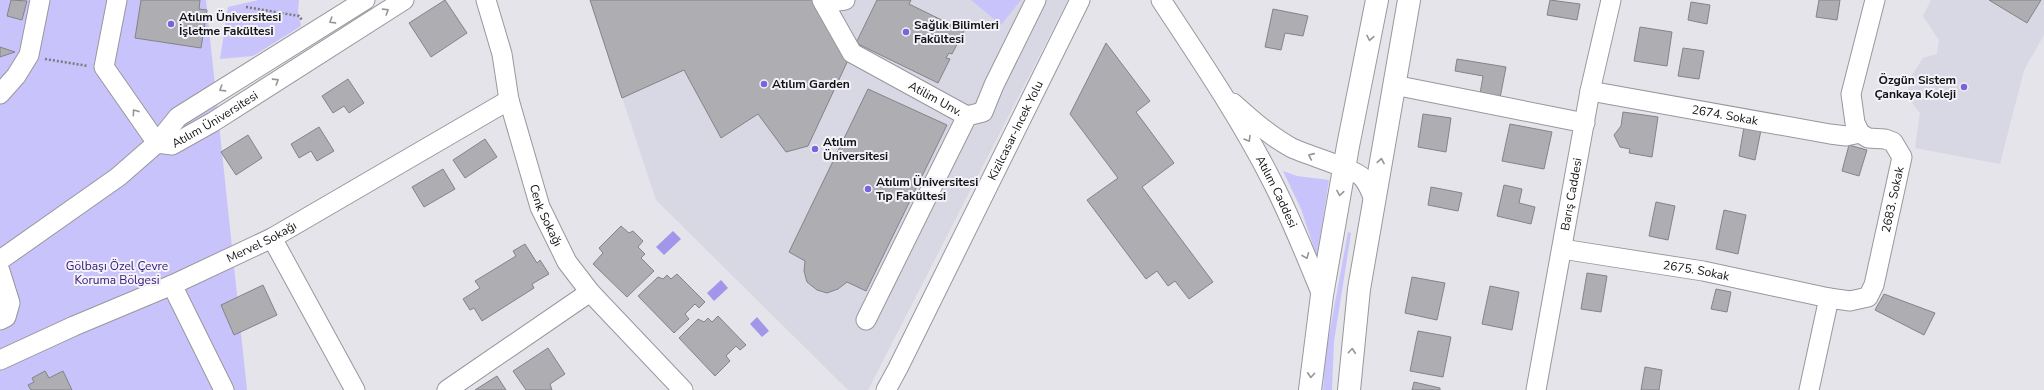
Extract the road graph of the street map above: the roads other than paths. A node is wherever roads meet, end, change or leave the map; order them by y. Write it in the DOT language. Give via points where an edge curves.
graph roads {
  1 [pos="40,0"];
  2 [pos="117,0"];
  3 [pos="365,0"];
  4 [pos="404,0"];
  5 [pos="486,0"];
  6 [pos="845,0"];
  7 [pos="1036,0"];
  8 [pos="1080,0"];
  9 [pos="1161,0"];
  10 [pos="1377,0"];
  11 [pos="1409,0"];
  12 [pos="1611,0"];
  13 [pos="1875,0"];
  14 [pos="823,2"];
  15 [pos="1394,85"];
  16 [pos="1590,91"];
  17 [pos="1222,93"];
  18 [pos="0,94"];
  19 [pos="509,100"];
  20 [pos="967,116"];
  21 [pos="1585,123"];
  22 [pos="1860,133"];
  23 [pos="157,143"];
  24 [pos="1344,168"];
  25 [pos="1374,199"];
  26 [pos="272,238"];
  27 [pos="1562,249"];
  28 [pos="0,260"];
  29 [pos="0,271"];
  30 [pos="172,285"];
  31 [pos="590,292"];
  32 [pos="1322,295"];
  33 [pos="1829,298"];
  34 [pos="0,320"];
  35 [pos="866,320"];
  36 [pos="0,360"];
  37 [pos="224,390"];
  38 [pos="355,390"];
  39 [pos="447,390"];
  40 [pos="683,390"];
  41 [pos="886,390"];
  42 [pos="1310,390"];
  43 [pos="1349,390"];
  44 [pos="1536,390"];
  45 [pos="1809,390"];
  1 -- 18 [label="street" via="30,55"];
  23 -- 2 [label="street, one-way" via="104,67"];
  3 -- 23 [label="street, Atılım Üniversitesi, one-way" via="178,116"];
  23 -- 4 [label="street, Atılım Üniversitesi, one-way" via="172,145 213,122"];
  5 -- 19 [label="street, Cenk Sokağı" via="502,54"];
  6 -- 14 [label="street, Atilim Unv."];
  7 -- 20 [label="street, Atilim Unv." via="983,112"];
  8 -- 41 [label="street, Kizilcasar-Incek Yolu"];
  9 -- 17 [label="street, Atılım Caddesi"];
  10 -- 24 [label="main road, one-way"];
  11 -- 15 [label="main road"];
  12 -- 16 [label="street, Barış Caddesi"];
  13 -- 22 [label="street" via="1851,94 1855,123"];
  14 -- 20 [label="street, Atilim Unv." via="852,53"];
  15 -- 21 [label="street"];
  25 -- 15 [label="main road, one-way"];
  16 -- 21 [label="street, Barış Caddesi"];
  16 -- 22 [label="street, 2674. Sokak" via="1830,134 1846,136"];
  24 -- 17 [label="street, Atılım Caddesi, one-way" via="1292,148 1268,133"];
  17 -- 32 [label="street, Atılım Caddesi, one-way" via="1272,180"];
  19 -- 26 [label="street, Mervel Sokağı"];
  19 -- 31 [label="street, Cenk Sokağı" via="540,207 567,262"];
  20 -- 35 [label="street"];
  21 -- 27 [label="street, Barış Caddesi"];
  22 -- 33 [label="street, 2683. Sokak" via="1868,138 1893,142 1902,157 1874,285 1868,297 1850,301"];
  23 -- 28 [label="street" via="118,177"];
  24 -- 25 [label="street, Atılım Caddesi" via="1362,177"];
  24 -- 32 [label="main road, one-way"];
  43 -- 25 [label="main road, one-way" via="1356,311"];
  26 -- 30 [label="street, Mervel Sokağı"];
  26 -- 38 [label="street"];
  27 -- 33 [label="street, 2675. Sokak" via="1703,271"];
  27 -- 44 [label="street, Barış Caddesi"];
  29 -- 34 [label="street" via="10,303 6,317"];
  30 -- 36 [label="street, Mervel Sokağı"];
  30 -- 37 [label="street"];
  31 -- 39 [label="street"];
  31 -- 40 [label="street, Cenk Sokağı"];
  32 -- 42 [label="main road, one-way"];
  33 -- 45 [label="street"];
}
